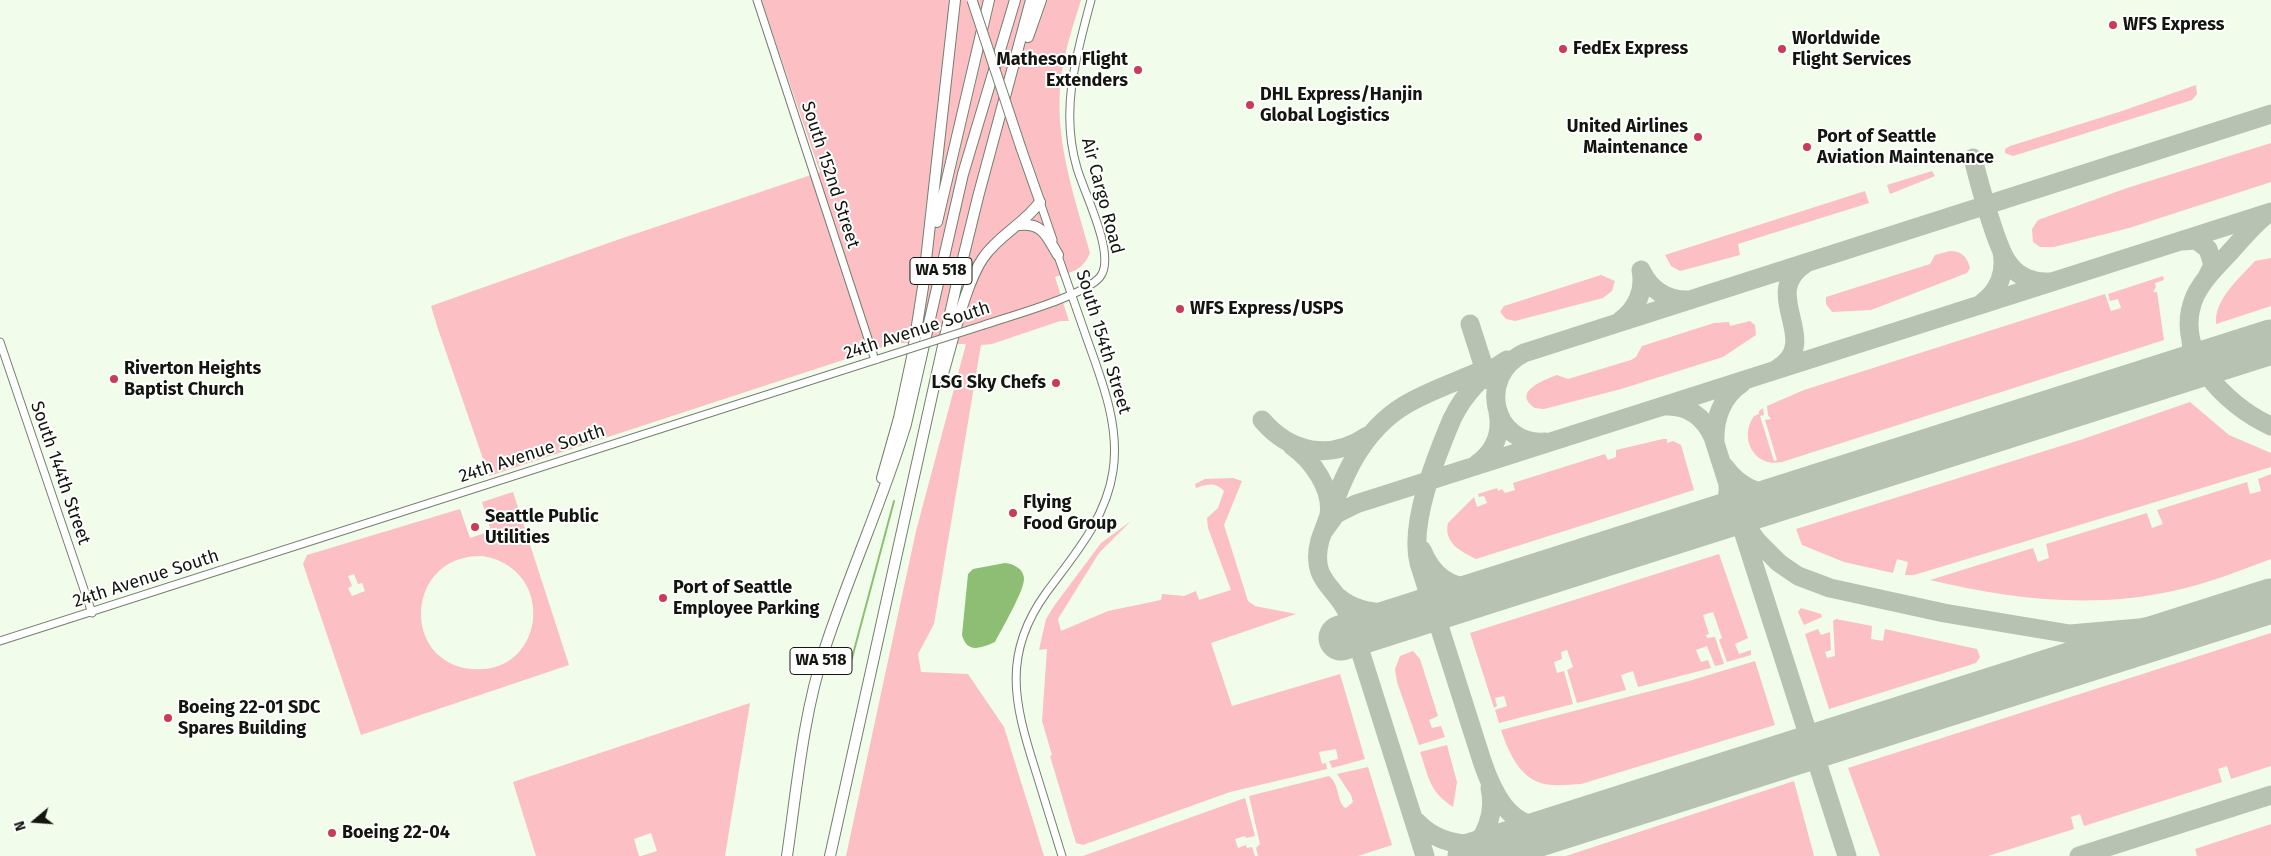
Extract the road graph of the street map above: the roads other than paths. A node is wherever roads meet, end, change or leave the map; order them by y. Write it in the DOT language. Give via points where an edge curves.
graph roads {
  1 [pos="757,0"];
  2 [pos="955,0"];
  3 [pos="972,0"];
  4 [pos="989,0"];
  5 [pos="1015,0"];
  6 [pos="1031,0"];
  7 [pos="1040,0"];
  8 [pos="1092,0"];
  9 [pos="1000,116"];
  10 [pos="1040,202"];
  11 [pos="1019,225"];
  12 [pos="1058,255"];
  13 [pos="923,287"];
  14 [pos="1072,294"];
  15 [pos="0,342"];
  16 [pos="877,360"];
  17 [pos="922,445"];
  18 [pos="864,542"];
  19 [pos="92,613"];
  20 [pos="0,642"];
  21 [pos="787,856"];
  22 [pos="830,856"];
  23 [pos="1062,856"];
  1 -- 16 [label="street, South 152nd Street"];
  2 -- 13 [label="highway"];
  3 -- 10 [label="main road, South 154th Street, bridge"];
  4 -- 13 [label="highway"];
  5 -- 18 [label="highway, WA 518" via="963,174 906,424"];
  6 -- 9 [label="highway, WA 518"];
  7 -- 9 [label="highway"];
  8 -- 14 [label="street, Air Cargo Road" via="1077,54 1069,119 1076,168 1106,261 1100,277"];
  9 -- 17 [label="highway, WA 518" via="956,287"];
  10 -- 11 [label="highway"];
  10 -- 12 [label="street, South 154th Street"];
  11 -- 12 [label="highway" via="1032,224 1040,228"];
  11 -- 17 [label="highway" via="996,242 982,260 972,282"];
  12 -- 14 [label="street, South 154th Street"];
  13 -- 18 [label="highway" via="899,418"];
  14 -- 16 [label="street, 24th Avenue South, bridge"];
  14 -- 23 [label="street, South 154th Street" via="1109,408 1114,433 1113,472 1101,512 1090,532 1032,616 1021,644 1016,671 1016,699 1022,725"];
  15 -- 19 [label="street, South 144th Street"];
  16 -- 19 [label="street, 24th Avenue South"];
  17 -- 22 [label="highway, WA 518"];
  18 -- 21 [label="highway, WA 518" via="825,649 809,708"];
  19 -- 20 [label="street, 24th Avenue South"];
}
